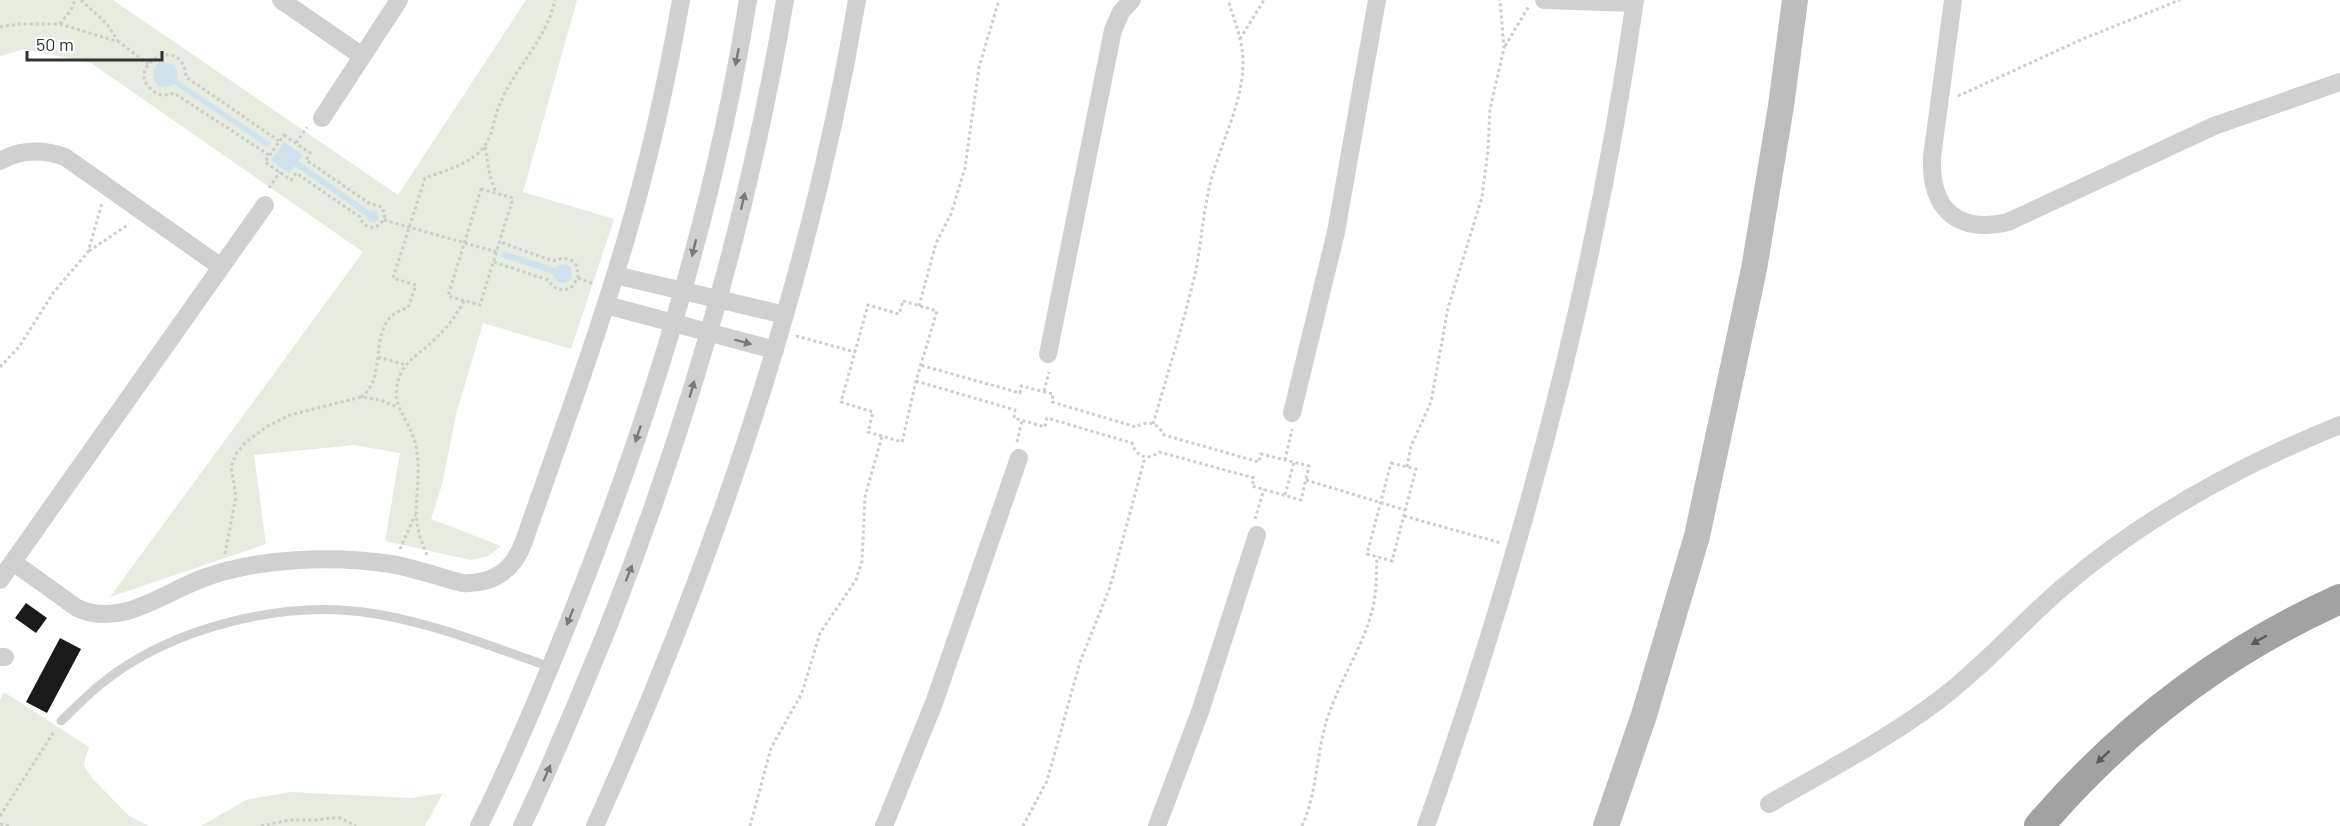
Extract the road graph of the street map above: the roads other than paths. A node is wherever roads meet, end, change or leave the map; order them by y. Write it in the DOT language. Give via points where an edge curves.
graph roads {
  1 [pos="281,0"];
  2 [pos="399,0"];
  3 [pos="681,0"];
  4 [pos="748,0"];
  5 [pos="785,0"];
  6 [pos="857,0"];
  7 [pos="1132,0"];
  8 [pos="1377,0"];
  9 [pos="1544,0"];
  10 [pos="1795,0"];
  11 [pos="1953,0"];
  12 [pos="1634,2"];
  13 [pos="362,56"];
  14 [pos="2340,82"];
  15 [pos="322,118"];
  16 [pos="0,161"];
  17 [pos="265,205"];
  18 [pos="221,267"];
  19 [pos="615,275"];
  20 [pos="683,291"];
  21 [pos="718,299"];
  22 [pos="606,305"];
  23 [pos="673,323"];
  24 [pos="783,323"];
  25 [pos="708,333"];
  26 [pos="775,350"];
  27 [pos="1048,354"];
  28 [pos="1292,413"];
  29 [pos="2340,425"];
  30 [pos="1019,458"];
  31 [pos="1257,535"];
  32 [pos="13,562"];
  33 [pos="0,580"];
  34 [pos="2340,599"];
  35 [pos="2340,611"];
  36 [pos="2311,612"];
  37 [pos="550,667"];
  38 [pos="61,721"];
  39 [pos="1769,804"];
  40 [pos="480,826"];
  41 [pos="522,826"];
  42 [pos="595,826"];
  43 [pos="884,826"];
  44 [pos="1157,826"];
  45 [pos="1426,826"];
  46 [pos="1606,826"];
  47 [pos="2039,826"];
  1 -- 13 [label="street"];
  2 -- 13 [label="street"];
  3 -- 19 [label="street" via="659,109"];
  4 -- 20 [label="street, one-way" via="717,154"];
  21 -- 5 [label="street, one-way" via="760,127"];
  6 -- 24 [label="street" via="817,194"];
  7 -- 27 [label="street" via="1113,30"];
  8 -- 28 [label="street" via="1336,231"];
  9 -- 12 [label="street"];
  10 -- 46 [label="main road" via="1754,269 1697,536 1644,716"];
  11 -- 14 [label="street" via="1931,178 1937,198 1950,213 1968,224 2008,222 2214,126"];
  12 -- 45 [label="street" via="1584,280 1546,439 1469,702"];
  13 -- 15 [label="street"];
  16 -- 18 [label="street" via="25,152 52,152 77,163"];
  17 -- 18 [label="street"];
  18 -- 32 [label="street"];
  19 -- 20 [label="street"];
  19 -- 22 [label="street"];
  20 -- 21 [label="street"];
  20 -- 23 [label="street"];
  21 -- 24 [label="street"];
  21 -- 25 [label="street"];
  22 -- 23 [label="street"];
  22 -- 32 [label="street" via="520,552 506,571 485,582 462,583 390,564 306,561 224,572 126,612 106,616 77,609"];
  23 -- 25 [label="street"];
  23 -- 37 [label="street, one-way" via="624,477"];
  24 -- 26 [label="street"];
  25 -- 26 [label="street, one-way"];
  41 -- 25 [label="street, one-way" via="565,732 628,575 660,488"];
  26 -- 42 [label="street" via="698,580 641,724"];
  29 -- 39 [label="street" via="2256,461 2128,536 2064,586 1940,699 1881,739"];
  30 -- 43 [label="street" via="934,703"];
  31 -- 44 [label="street" via="1200,712"];
  32 -- 33 [label="street"];
  34 -- 36 [label="highway"];
  35 -- 36 [label="highway"];
  36 -- 47 [label="highway, one-way" via="2233,655 2161,706 2095,765"];
  37 -- 38 [label="lane" via="430,626 374,613 317,610 259,615 203,629 150,652 101,683"];
  37 -- 40 [label="street"];
}
